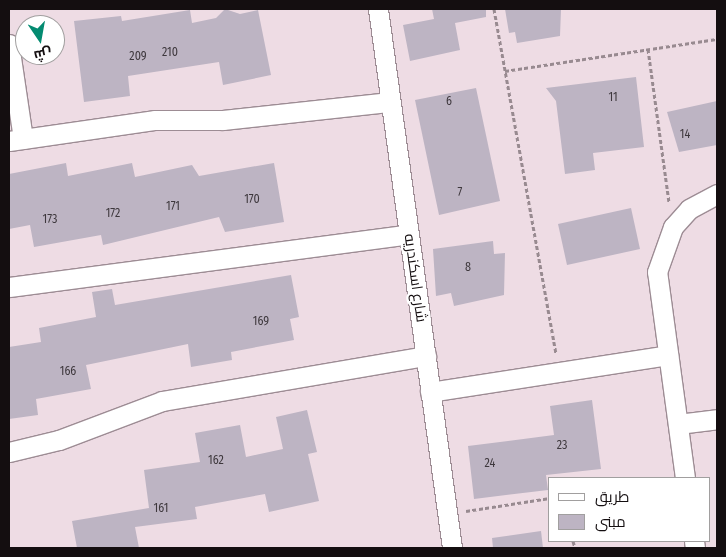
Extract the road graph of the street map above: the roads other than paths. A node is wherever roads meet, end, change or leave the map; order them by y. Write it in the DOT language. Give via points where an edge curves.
graph roads {
  1 [pos="378,9"];
  2 [pos="9,44"];
  3 [pos="390,102"];
  4 [pos="16,140"];
  5 [pos="717,194"];
  6 [pos="409,234"];
  7 [pos="9,287"];
  8 [pos="668,355"];
  9 [pos="426,356"];
  10 [pos="430,392"];
  11 [pos="717,419"];
  12 [pos="678,424"];
  13 [pos="9,452"];
  14 [pos="685,477"];
  15 [pos="452,548"];
  1 -- 3 [label="street, شارع اسكندريه"];
  2 -- 4 [label="street"];
  3 -- 4 [label="street" via="223,120 155,120"];
  3 -- 6 [label="street, شارع اسكندريه"];
  5 -- 8 [label="street" via="689,209 672,227 657,272"];
  6 -- 7 [label="street"];
  6 -- 9 [label="street, شارع اسكندريه"];
  8 -- 10 [label="street"];
  8 -- 12 [label="street"];
  9 -- 10 [label="street, شارع اسكندريه"];
  9 -- 13 [label="street" via="162,401 59,440"];
  10 -- 15 [label="street, شارع اسكندريه"];
  11 -- 12 [label="street"];
  12 -- 14 [label="street"];
}
